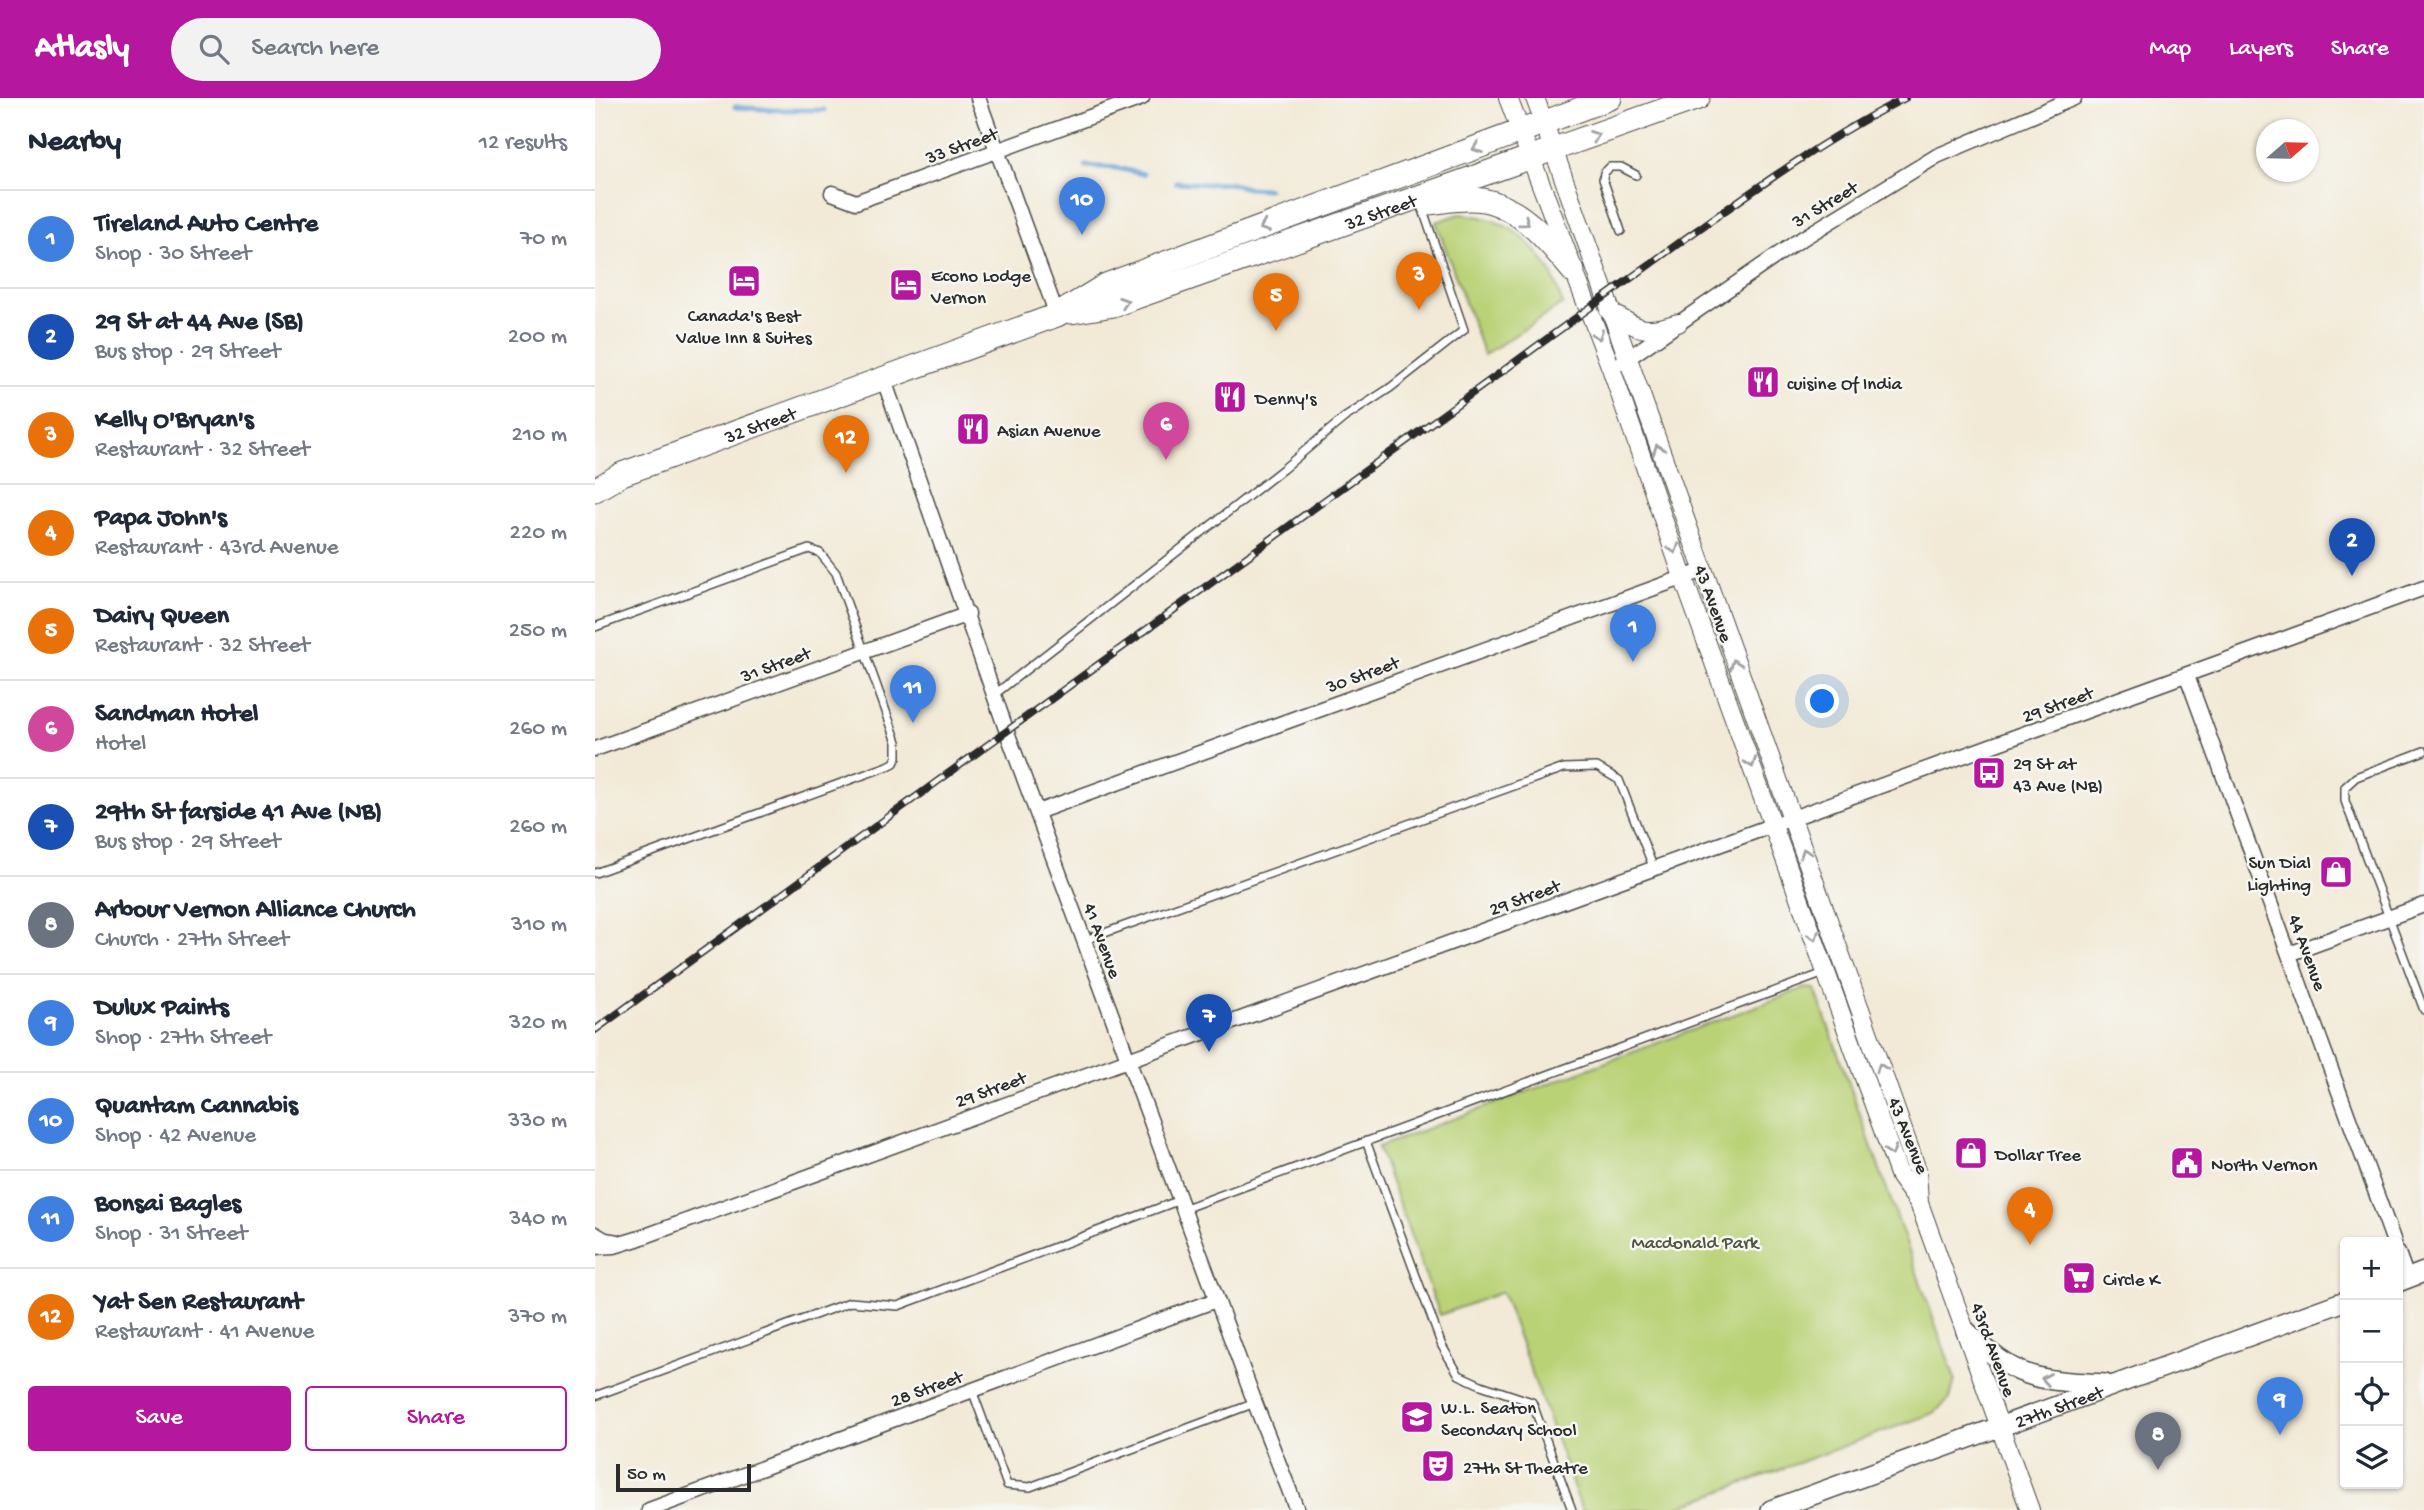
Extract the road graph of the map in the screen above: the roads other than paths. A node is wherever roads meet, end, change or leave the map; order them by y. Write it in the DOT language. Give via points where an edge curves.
graph roads {
  1 [pos="978,98"];
  2 [pos="1142,98"];
  3 [pos="1508,98"];
  4 [pos="1535,98"];
  5 [pos="1610,98"];
  6 [pos="1698,98"];
  7 [pos="2074,98"];
  8 [pos="1543,124"];
  9 [pos="1521,131"];
  10 [pos="1552,149"];
  11 [pos="998,151"];
  12 [pos="1530,156"];
  13 [pos="1636,175"];
  14 [pos="832,193"];
  15 [pos="1421,203"];
  16 [pos="1390,207"];
  17 [pos="1621,231"];
  18 [pos="1573,271"];
  19 [pos="1609,311"];
  20 [pos="1057,315"];
  21 [pos="1678,323"];
  22 [pos="1619,364"];
  23 [pos="884,380"];
  24 [pos="622,474"];
  25 [pos="595,476"];
  26 [pos="595,490"];
  27 [pos="1701,571"];
  28 [pos="1683,577"];
  29 [pos="2424,588"];
  30 [pos="968,614"];
  31 [pos="595,627"];
  32 [pos="865,651"];
  33 [pos="2187,676"];
  34 [pos="995,694"];
  35 [pos="595,749"];
  36 [pos="2424,751"];
  37 [pos="1037,812"];
  38 [pos="1793,819"];
  39 [pos="1774,826"];
  40 [pos="1654,870"];
  41 [pos="595,873"];
  42 [pos="2424,905"];
  43 [pos="2389,917"];
  44 [pos="1084,940"];
  45 [pos="2289,954"];
  46 [pos="1827,971"];
  47 [pos="2424,1010"];
  48 [pos="1127,1058"];
  49 [pos="1366,1141"];
  50 [pos="1919,1203"];
  51 [pos="1181,1205"];
  52 [pos="595,1234"];
  53 [pos="2392,1237"];
  54 [pos="636,1239"];
  55 [pos="595,1247"];
  56 [pos="1216,1300"];
  57 [pos="2340,1303"];
  58 [pos="1966,1331"];
  59 [pos="2113,1384"];
  60 [pos="972,1391"];
  61 [pos="595,1396"];
  62 [pos="1255,1404"];
  63 [pos="2000,1426"];
  64 [pos="649,1510"];
  65 [pos="1297,1510"];
  66 [pos="1572,1510"];
  67 [pos="1771,1510"];
  68 [pos="2030,1510"];
  1 -- 11 [label="street"];
  2 -- 11 [label="street, 33 Street"];
  3 -- 9 [label="street, 43 Avenue"];
  4 -- 8 [label="street, 43 Avenue"];
  5 -- 8 [label="highway, 32 Street"];
  10 -- 6 [label="highway, 32 Street, one-way"];
  7 -- 21 [label="street, 31 Street" via="1937,156 1795,243"];
  8 -- 9 [label="highway, 32 Street"];
  8 -- 10 [label="street, 43 Avenue"];
  9 -- 12 [label="street, 43 Avenue"];
  9 -- 20 [label="highway, 32 Street, one-way" via="1107,285"];
  10 -- 12 [label="highway, 32 Street"];
  10 -- 19 [label="street, 43 Avenue"];
  11 -- 14 [label="street, 33 Street" via="856,202"];
  11 -- 20 [label="street"];
  12 -- 16 [label="highway, 32 Street"];
  12 -- 18 [label="street, 43 Avenue"];
  13 -- 17 [label="lane" via="1610,167 1602,180"];
  15 -- 16 [label="highway"];
  15 -- 18 [label="highway, one-way" via="1485,200 1504,207 1536,230"];
  15 -- 34 [label="lane" via="1464,330 1344,418"];
  20 -- 16 [label="highway, 32 Street, one-way" via="1114,306"];
  18 -- 22 [label="street, 43 Avenue, one-way"];
  19 -- 21 [label="street" via="1639,329 1654,331"];
  19 -- 22 [label="street, 43 Avenue"];
  20 -- 23 [label="highway, 32 Street"];
  21 -- 22 [label="street, 31 Street"];
  27 -- 22 [label="street, 43 Avenue, one-way"];
  22 -- 28 [label="street, 43 Avenue, one-way"];
  23 -- 24 [label="highway, 32 Street"];
  23 -- 30 [label="street, 41 Avenue"];
  24 -- 25 [label="highway, 32 Street"];
  24 -- 26 [label="highway, 32 Street"];
  27 -- 28 [label="street, 30 Street"];
  38 -- 27 [label="street, 43 Avenue, one-way"];
  28 -- 37 [label="street, 30 Street"];
  28 -- 39 [label="street, 43 Avenue, one-way"];
  29 -- 33 [label="street, 29 Street"];
  30 -- 32 [label="street, 31 Street"];
  30 -- 34 [label="street, 41 Avenue"];
  31 -- 32 [label="lane" via="809,549 820,553 836,573"];
  32 -- 35 [label="street, 31 Street"];
  32 -- 41 [label="lane" via="897,742 894,763"];
  33 -- 38 [label="street, 29 Street"];
  33 -- 45 [label="street, 44 Avenue"];
  34 -- 37 [label="street, 41 Avenue"];
  36 -- 43 [label="lane" via="2356,776 2345,787 2345,800"];
  37 -- 44 [label="street, 41 Avenue"];
  38 -- 39 [label="street, 29 Street"];
  50 -- 38 [label="street, 43 Avenue, one-way" via="1917,1170"];
  39 -- 40 [label="street, 29 Street"];
  39 -- 46 [label="street, 43 Avenue, one-way"];
  40 -- 44 [label="lane" via="1619,780 1597,767 1564,768"];
  40 -- 48 [label="street, 29 Street"];
  42 -- 43 [label="street"];
  43 -- 45 [label="street"];
  43 -- 47 [label="lane"];
  44 -- 48 [label="street, 41 Avenue"];
  45 -- 53 [label="street, 44 Avenue"];
  46 -- 49 [label="lane"];
  46 -- 50 [label="street, 43 Avenue, one-way" via="1900,1177"];
  48 -- 51 [label="street, 41 Avenue"];
  48 -- 54 [label="street, 29 Street"];
  49 -- 51 [label="lane"];
  49 -- 66 [label="lane" via="1442,1346 1459,1375 1532,1402"];
  50 -- 58 [label="street, 43rd Avenue"];
  51 -- 56 [label="street, 41 Avenue"];
  51 -- 61 [label="lane" via="898,1306 850,1303"];
  52 -- 54 [label="street, 29 Street" via="616,1242"];
  54 -- 55 [label="street, 29 Street"];
  56 -- 60 [label="street, 28 Street"];
  56 -- 62 [label="street, 41 Avenue"];
  57 -- 59 [label="main road, 27th Street"];
  59 -- 58 [label="main road, one-way" via="2046,1381 2019,1373"];
  58 -- 63 [label="street, 43rd Avenue"];
  59 -- 63 [label="main road, 27th Street"];
  60 -- 62 [label="lane" via="1007,1485 1030,1487"];
  60 -- 64 [label="street, 28 Street"];
  62 -- 65 [label="street, 41 Avenue"];
  63 -- 67 [label="main road, 27th Street"];
  63 -- 68 [label="street, 43rd Avenue"];
}
